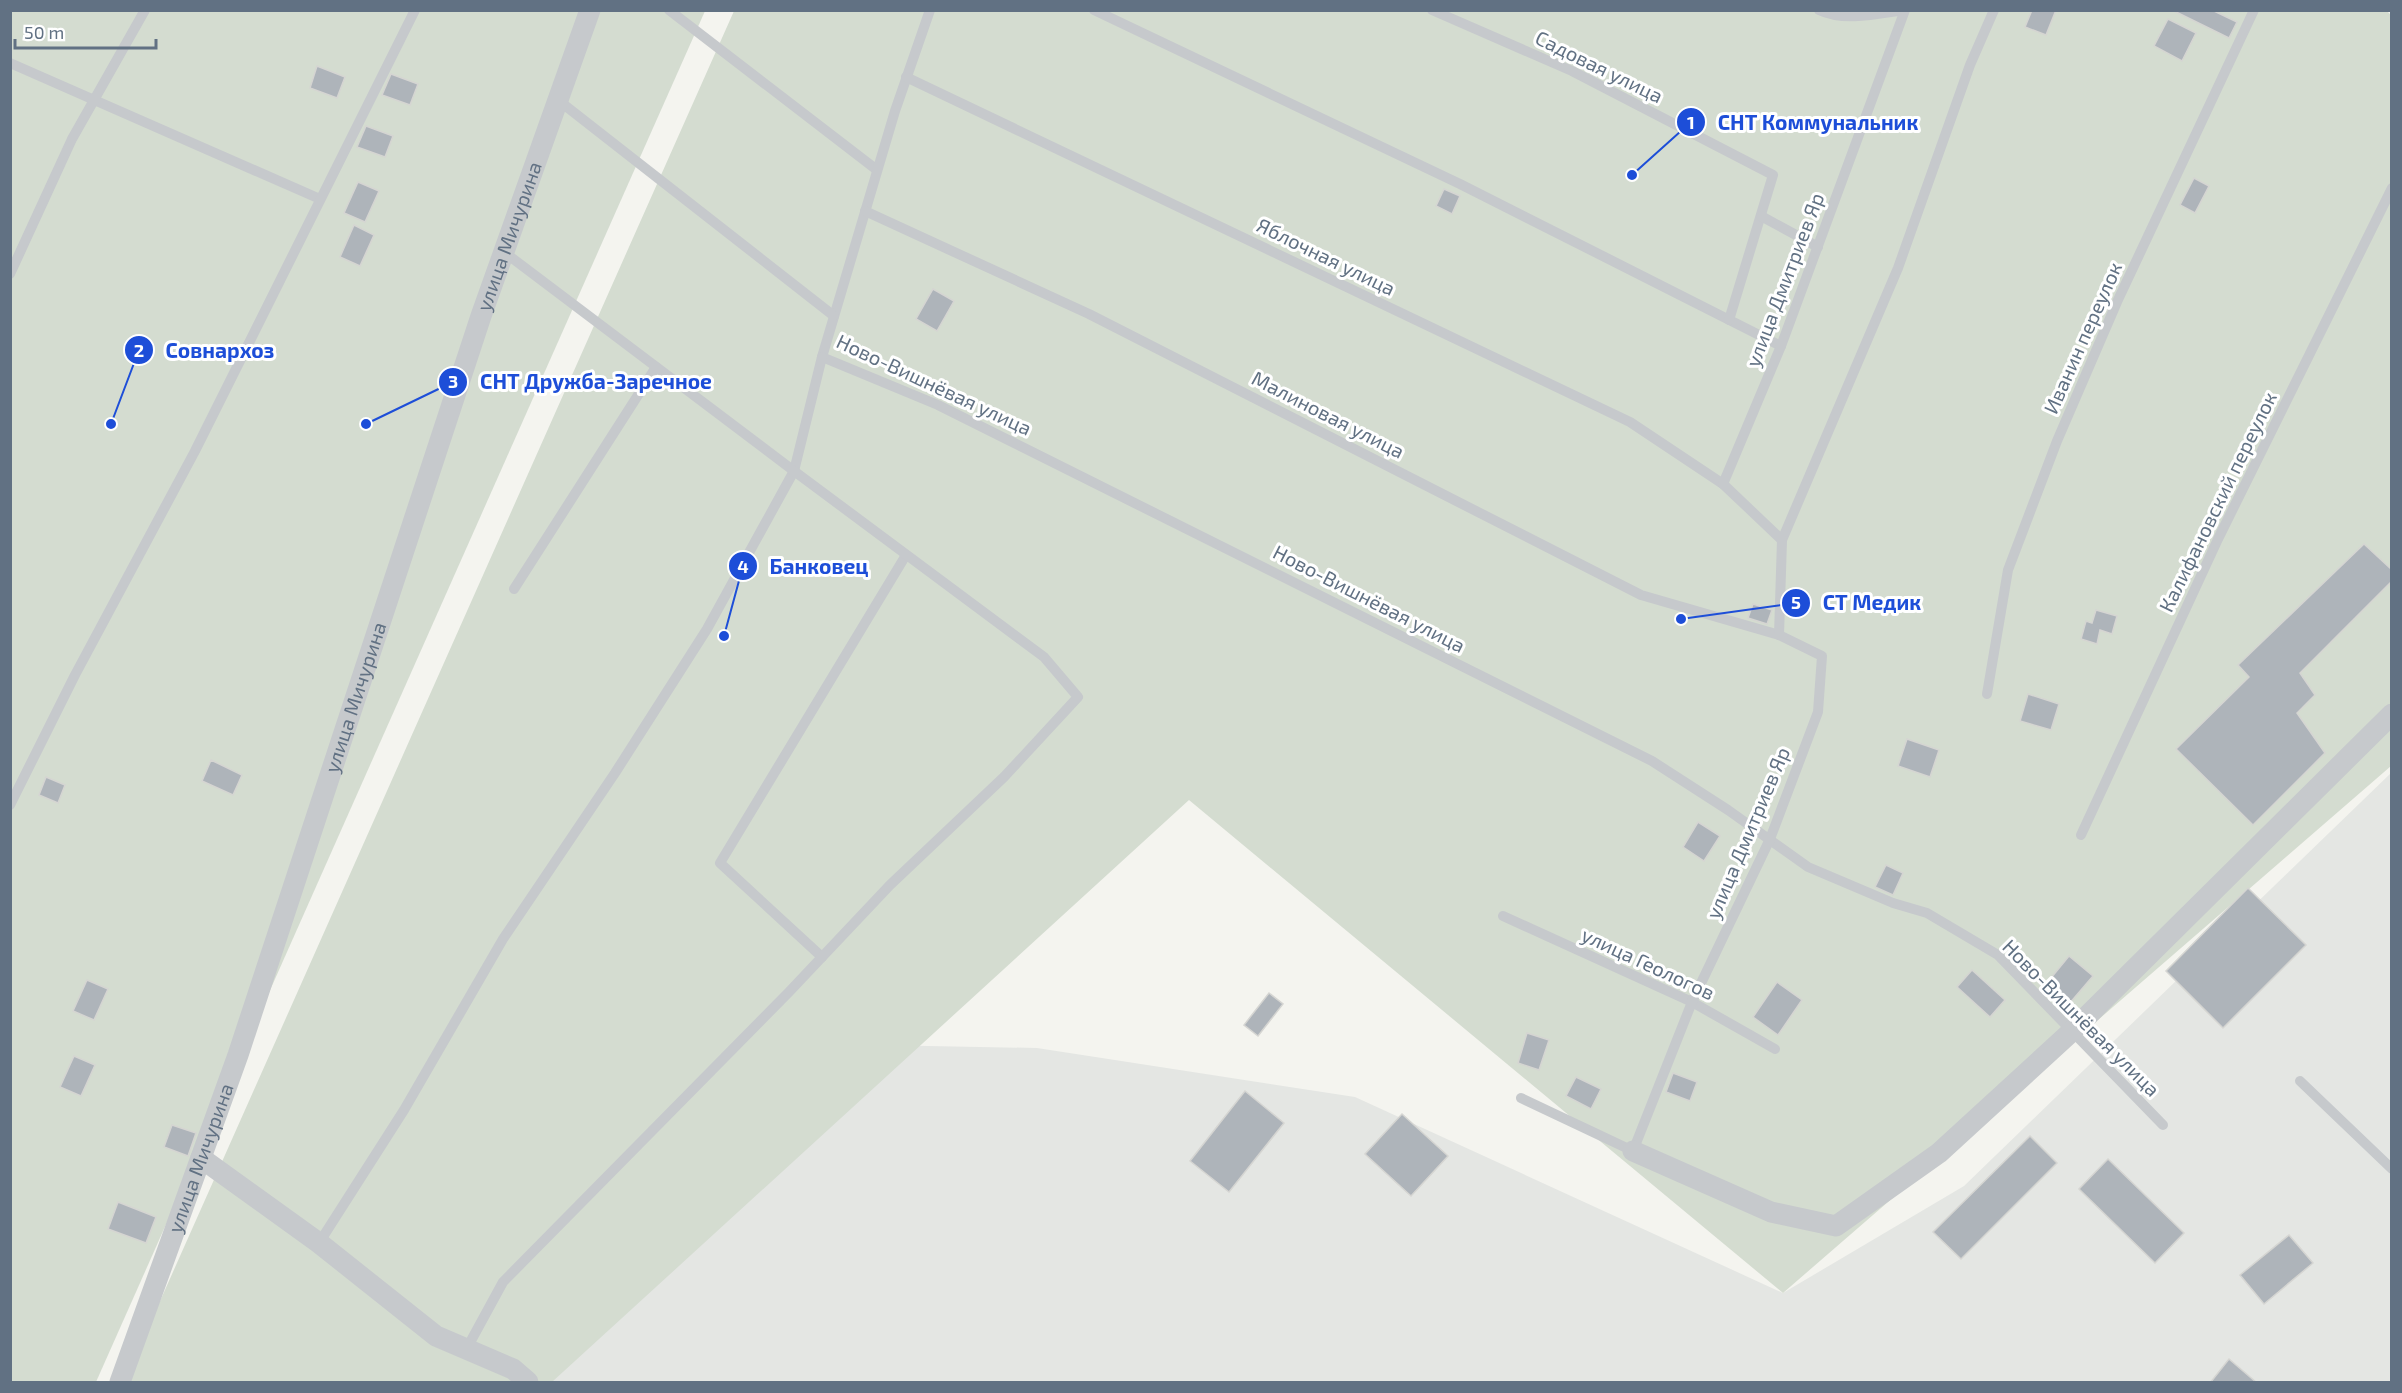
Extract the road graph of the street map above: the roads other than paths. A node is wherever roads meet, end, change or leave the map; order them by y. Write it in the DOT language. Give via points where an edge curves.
graph roads {
  1 [pos="145,10"];
  2 [pos="415,10"];
  3 [pos="590,10"];
  4 [pos="669,10"];
  5 [pos="1094,10"];
  6 [pos="1432,10"];
  7 [pos="1819,10"];
  8 [pos="1905,10"];
  9 [pos="1994,10"];
  10 [pos="2254,10"];
  11 [pos="926,12"];
  12 [pos="10,63"];
  13 [pos="906,77"];
  14 [pos="558,100"];
  15 [pos="94,102"];
  16 [pos="877,171"];
  17 [pos="2391,188"];
  18 [pos="320,199"];
  19 [pos="865,212"];
  20 [pos="1761,216"];
  21 [pos="1818,247"];
  22 [pos="504,252"];
  23 [pos="10,274"];
  24 [pos="834,316"];
  25 [pos="1730,320"];
  26 [pos="1781,346"];
  27 [pos="822,357"];
  28 [pos="656,367"];
  29 [pos="794,471"];
  30 [pos="1723,484"];
  31 [pos="1782,540"];
  32 [pos="906,555"];
  33 [pos="514,589"];
  34 [pos="1779,635"];
  35 [pos="1987,694"];
  36 [pos="2391,714"];
  37 [pos="10,805"];
  38 [pos="2082,835"];
  39 [pos="1770,839"];
  40 [pos="1503,916"];
  41 [pos="822,957"];
  42 [pos="1692,1002"];
  43 [pos="2071,1032"];
  44 [pos="1775,1049"];
  45 [pos="2300,1081"];
  46 [pos="1521,1098"];
  47 [pos="2163,1125"];
  48 [pos="1633,1151"];
  49 [pos="201,1158"];
  50 [pos="2391,1169"];
  51 [pos="319,1243"];
  52 [pos="466,1348"];
  53 [pos="120,1383"];
  54 [pos="528,1383"];
  1 -- 15 [label="lane"];
  2 -- 18 [label="lane"];
  3 -- 14 [label="street, улица Мичурина"];
  4 -- 16 [label="lane"];
  5 -- 25 [label="lane" via="1460,184"];
  6 -- 20 [label="lane, Садовая улица" via="1572,71 1773,175"];
  7 -- 8 [label="lane" via="1829,15 1860,16"];
  8 -- 21 [label="lane, улица Дмитриев Яр"];
  9 -- 31 [label="lane" via="1970,65 1898,268"];
  10 -- 35 [label="lane, Иванин переулок" via="2057,441 2008,570"];
  11 -- 13 [label="lane, Ново-Вишнёвая улица"];
  12 -- 15 [label="lane"];
  13 -- 16 [label="lane, Ново-Вишнёвая улица"];
  13 -- 30 [label="lane, Яблочная улица" via="1630,422"];
  14 -- 22 [label="street, улица Мичурина"];
  14 -- 24 [label="lane"];
  15 -- 18 [label="lane"];
  15 -- 23 [label="lane" via="72,139"];
  16 -- 19 [label="lane, Ново-Вишнёвая улица"];
  17 -- 38 [label="lane, Калифановский переулок" via="2218,539"];
  18 -- 37 [label="lane" via="195,451"];
  19 -- 24 [label="lane, Ново-Вишнёвая улица"];
  19 -- 34 [label="lane, Малиновая улица" via="1089,314 1641,595"];
  20 -- 21 [label="lane"];
  20 -- 25 [label="lane, Садовая улица"];
  21 -- 26 [label="lane, улица Дмитриев Яр"];
  22 -- 28 [label="lane"];
  22 -- 49 [label="street, улица Мичурина"];
  24 -- 27 [label="lane, Ново-Вишнёвая улица"];
  25 -- 26 [label="lane"];
  26 -- 30 [label="lane, улица Дмитриев Яр"];
  27 -- 29 [label="lane"];
  27 -- 39 [label="lane, Ново-Вишнёвая улица" via="938,405 1652,761"];
  28 -- 29 [label="lane"];
  28 -- 33 [label="lane"];
  29 -- 32 [label="lane"];
  29 -- 51 [label="lane" via="707,629 503,939 404,1110"];
  30 -- 31 [label="lane"];
  31 -- 34 [label="lane"];
  32 -- 41 [label="lane" via="720,862"];
  32 -- 41 [label="lane" via="1044,657 1078,697 1004,777 890,885"];
  34 -- 39 [label="lane, улица Дмитриев Яр" via="1822,656 1818,712"];
  36 -- 43 [label="street"];
  39 -- 42 [label="lane, улица Дмитриев Яр"];
  39 -- 43 [label="lane, Ново-Вишнёвая улица" via="1808,867 1927,913 1998,955"];
  40 -- 42 [label="lane, улица Геологов"];
  41 -- 52 [label="lane" via="503,1282"];
  42 -- 44 [label="lane, улица Геологов"];
  42 -- 48 [label="lane, улица Дмитриев Яр"];
  43 -- 47 [label="lane, Ново-Вишнёвая улица"];
  43 -- 48 [label="street" via="1939,1153 1836,1226 1771,1212"];
  45 -- 50 [label="lane"];
  46 -- 48 [label="lane"];
  49 -- 51 [label="street"];
  49 -- 53 [label="street, улица Мичурина"];
  51 -- 52 [label="street" via="436,1336"];
  52 -- 54 [label="street" via="513,1369"];
}
